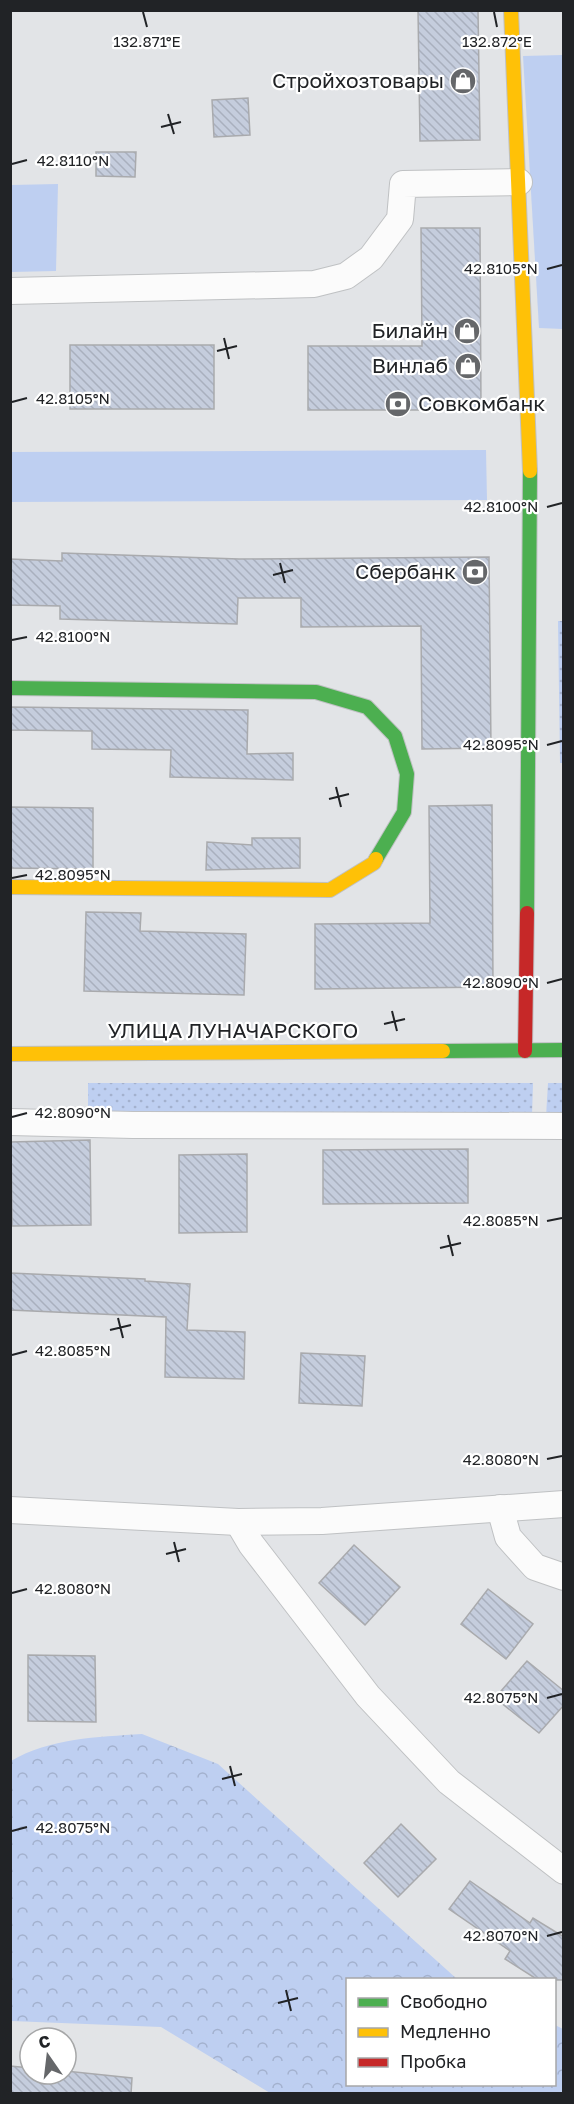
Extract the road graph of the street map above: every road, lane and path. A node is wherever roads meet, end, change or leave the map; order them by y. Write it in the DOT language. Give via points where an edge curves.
graph roads {
  1 [pos="511,10"];
  2 [pos="519,182"];
  3 [pos="10,291"];
  4 [pos="10,688"];
  5 [pos="10,887"];
  6 [pos="564,1050"];
  7 [pos="525,1051"];
  8 [pos="10,1054"];
  9 [pos="10,1122"];
  10 [pos="564,1126"];
  11 [pos="564,1504"];
  12 [pos="500,1508"];
  13 [pos="10,1510"];
  14 [pos="238,1522"];
  15 [pos="564,1577"];
  16 [pos="564,1871"];
  1 -- 2 [label="street"];
  2 -- 3 [label="street" via="403,184 400,219 371,258 346,276 314,284"];
  2 -- 7 [label="street" via="531,514"];
  4 -- 5 [label="street" via="316,692 367,707 395,736 407,774 404,812 387,843 374,862 330,890"];
  6 -- 7 [label="street, УЛИЦА ЛУНАЧАРСКОГО"];
  7 -- 8 [label="street, УЛИЦА ЛУНАЧАРСКОГО"];
  9 -- 10 [label="street"];
  11 -- 12 [label="street"];
  12 -- 14 [label="street" via="322,1521"];
  12 -- 15 [label="street" via="508,1537 535,1567"];
  13 -- 14 [label="street"];
  14 -- 16 [label="street" via="368,1696 449,1782"];
}
